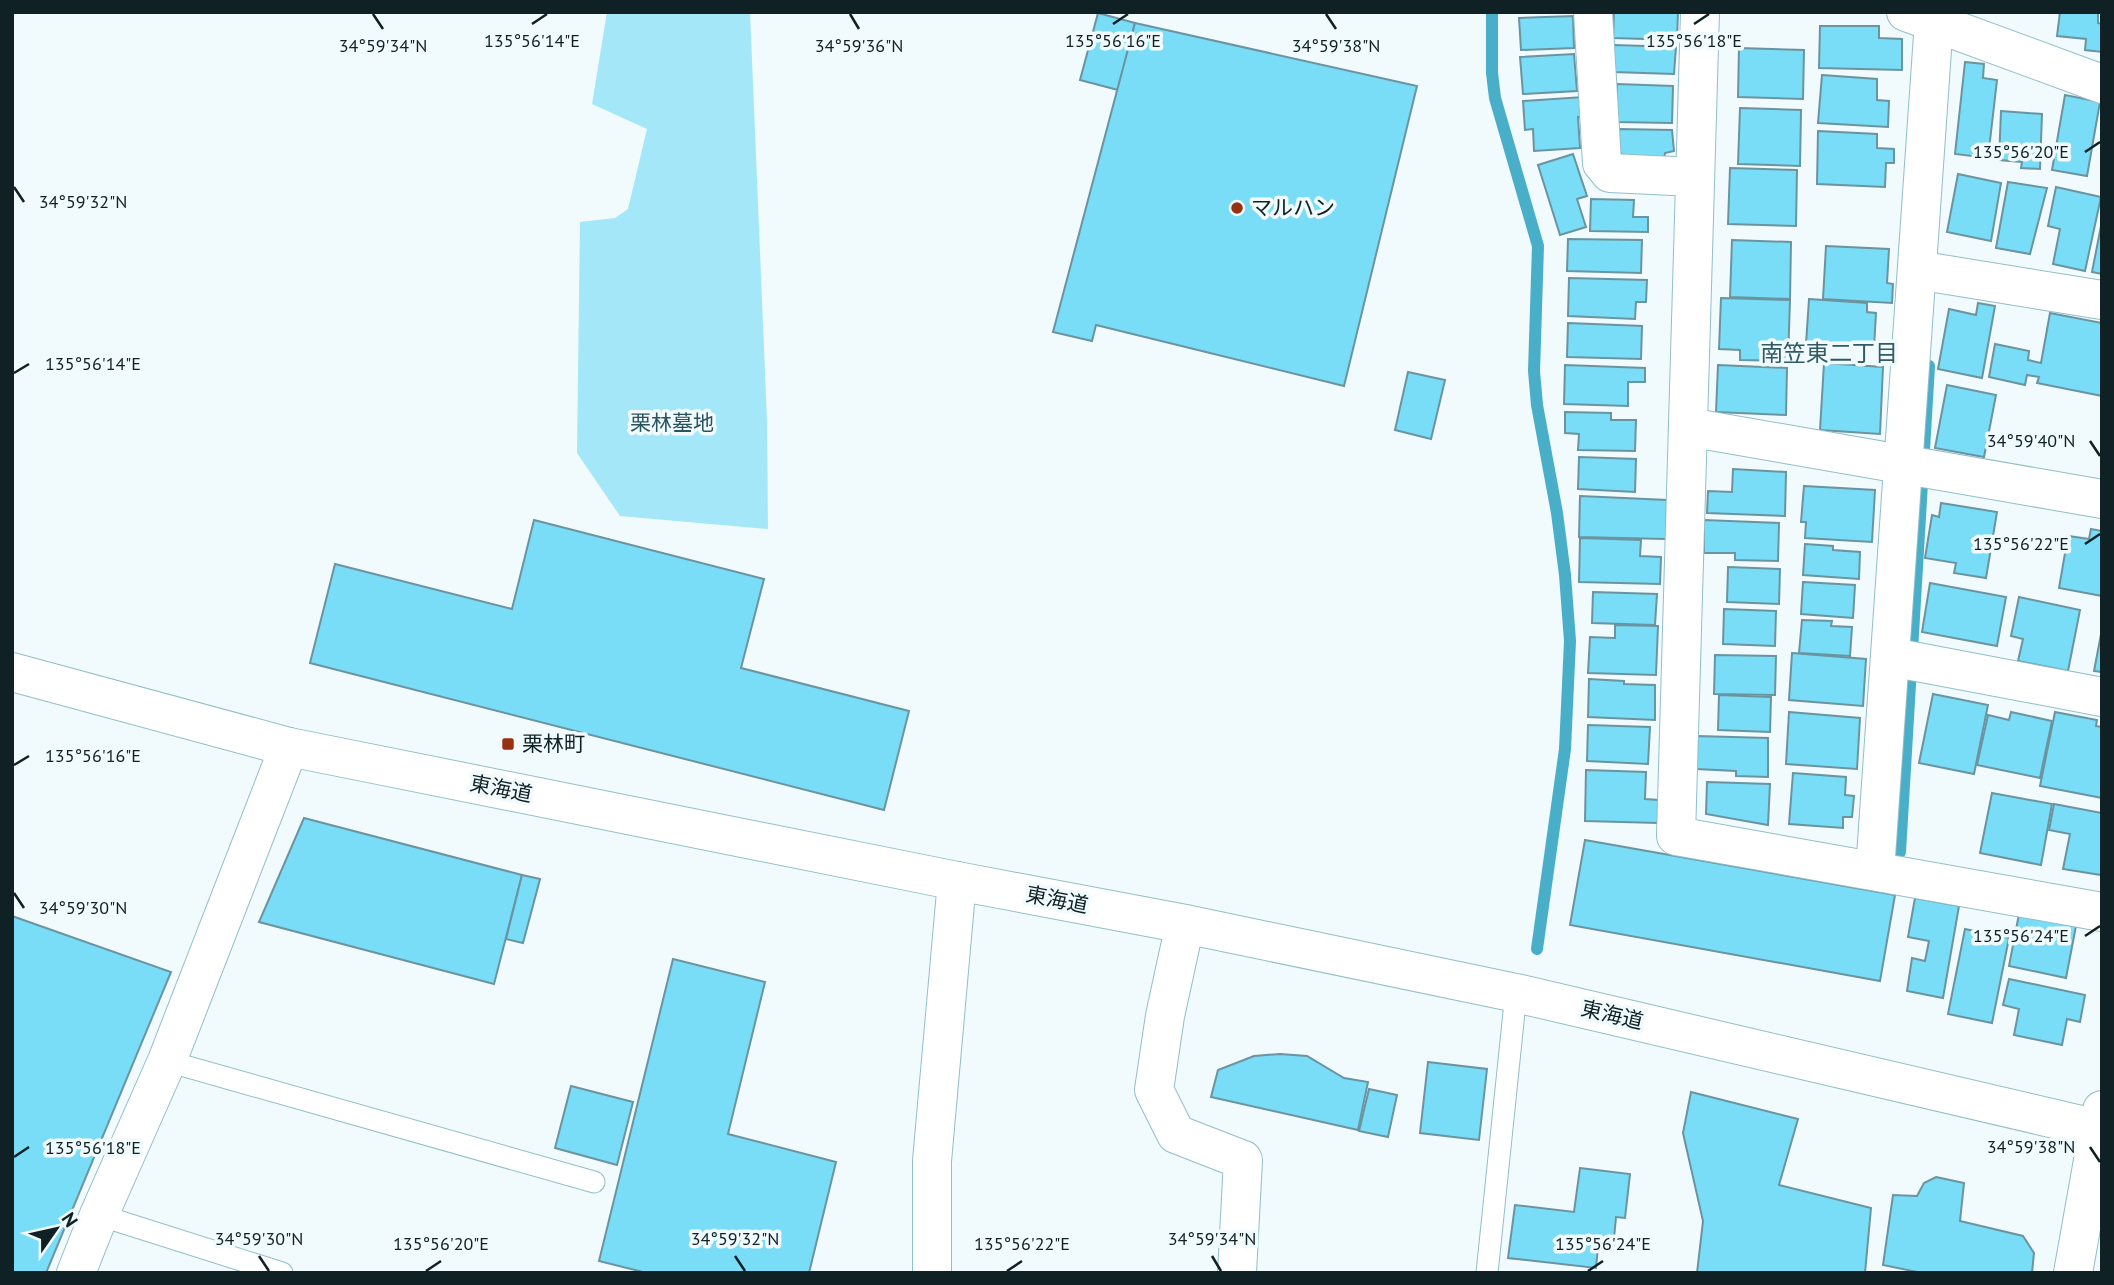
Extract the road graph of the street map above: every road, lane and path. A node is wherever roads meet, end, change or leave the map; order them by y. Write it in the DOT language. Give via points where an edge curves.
graph roads {
  1 [pos="1593,12"];
  2 [pos="1700,12"];
  3 [pos="1920,17"];
  4 [pos="2102,84"];
  5 [pos="1695,177"];
  6 [pos="1917,270"];
  7 [pos="2102,300"];
  8 [pos="1688,427"];
  9 [pos="1903,464"];
  10 [pos="2102,499"];
  11 [pos="1891,657"];
  12 [pos="12,672"];
  13 [pos="2102,697"];
  14 [pos="289,747"];
  15 [pos="1875,872"];
  16 [pos="957,881"];
  17 [pos="2102,912"];
  18 [pos="1185,924"];
  19 [pos="1516,993"];
  20 [pos="167,1061"];
  21 [pos="2100,1123"];
  22 [pos="594,1182"];
  23 [pos="99,1215"];
  24 [pos="76,1273"];
  25 [pos="282,1273"];
  26 [pos="932,1273"];
  27 [pos="1237,1273"];
  28 [pos="1487,1273"];
  29 [pos="2073,1273"];
  1 -- 5 [label="main road" via="1602,163 1610,173"];
  2 -- 5 [label="main road"];
  3 -- 4 [label="main road"];
  3 -- 6 [label="main road"];
  5 -- 8 [label="main road"];
  6 -- 7 [label="main road"];
  6 -- 9 [label="main road"];
  8 -- 9 [label="main road"];
  8 -- 15 [label="main road" via="1676,836"];
  9 -- 10 [label="main road"];
  9 -- 11 [label="main road"];
  11 -- 13 [label="main road"];
  11 -- 15 [label="main road"];
  12 -- 14 [label="main road, 東海道"];
  14 -- 16 [label="main road, 東海道"];
  14 -- 20 [label="main road"];
  15 -- 17 [label="main road"];
  16 -- 18 [label="main road, 東海道"];
  16 -- 26 [label="main road" via="932,1161"];
  18 -- 19 [label="main road, 東海道"];
  18 -- 27 [label="main road" via="1154,1090 1176,1135 1243,1160"];
  19 -- 21 [label="main road, 東海道"];
  19 -- 28 [label="lane"];
  20 -- 22 [label="lane"];
  20 -- 23 [label="main road"];
  21 -- 29 [label="main road"];
  23 -- 24 [label="main road"];
  23 -- 25 [label="lane"];
}
